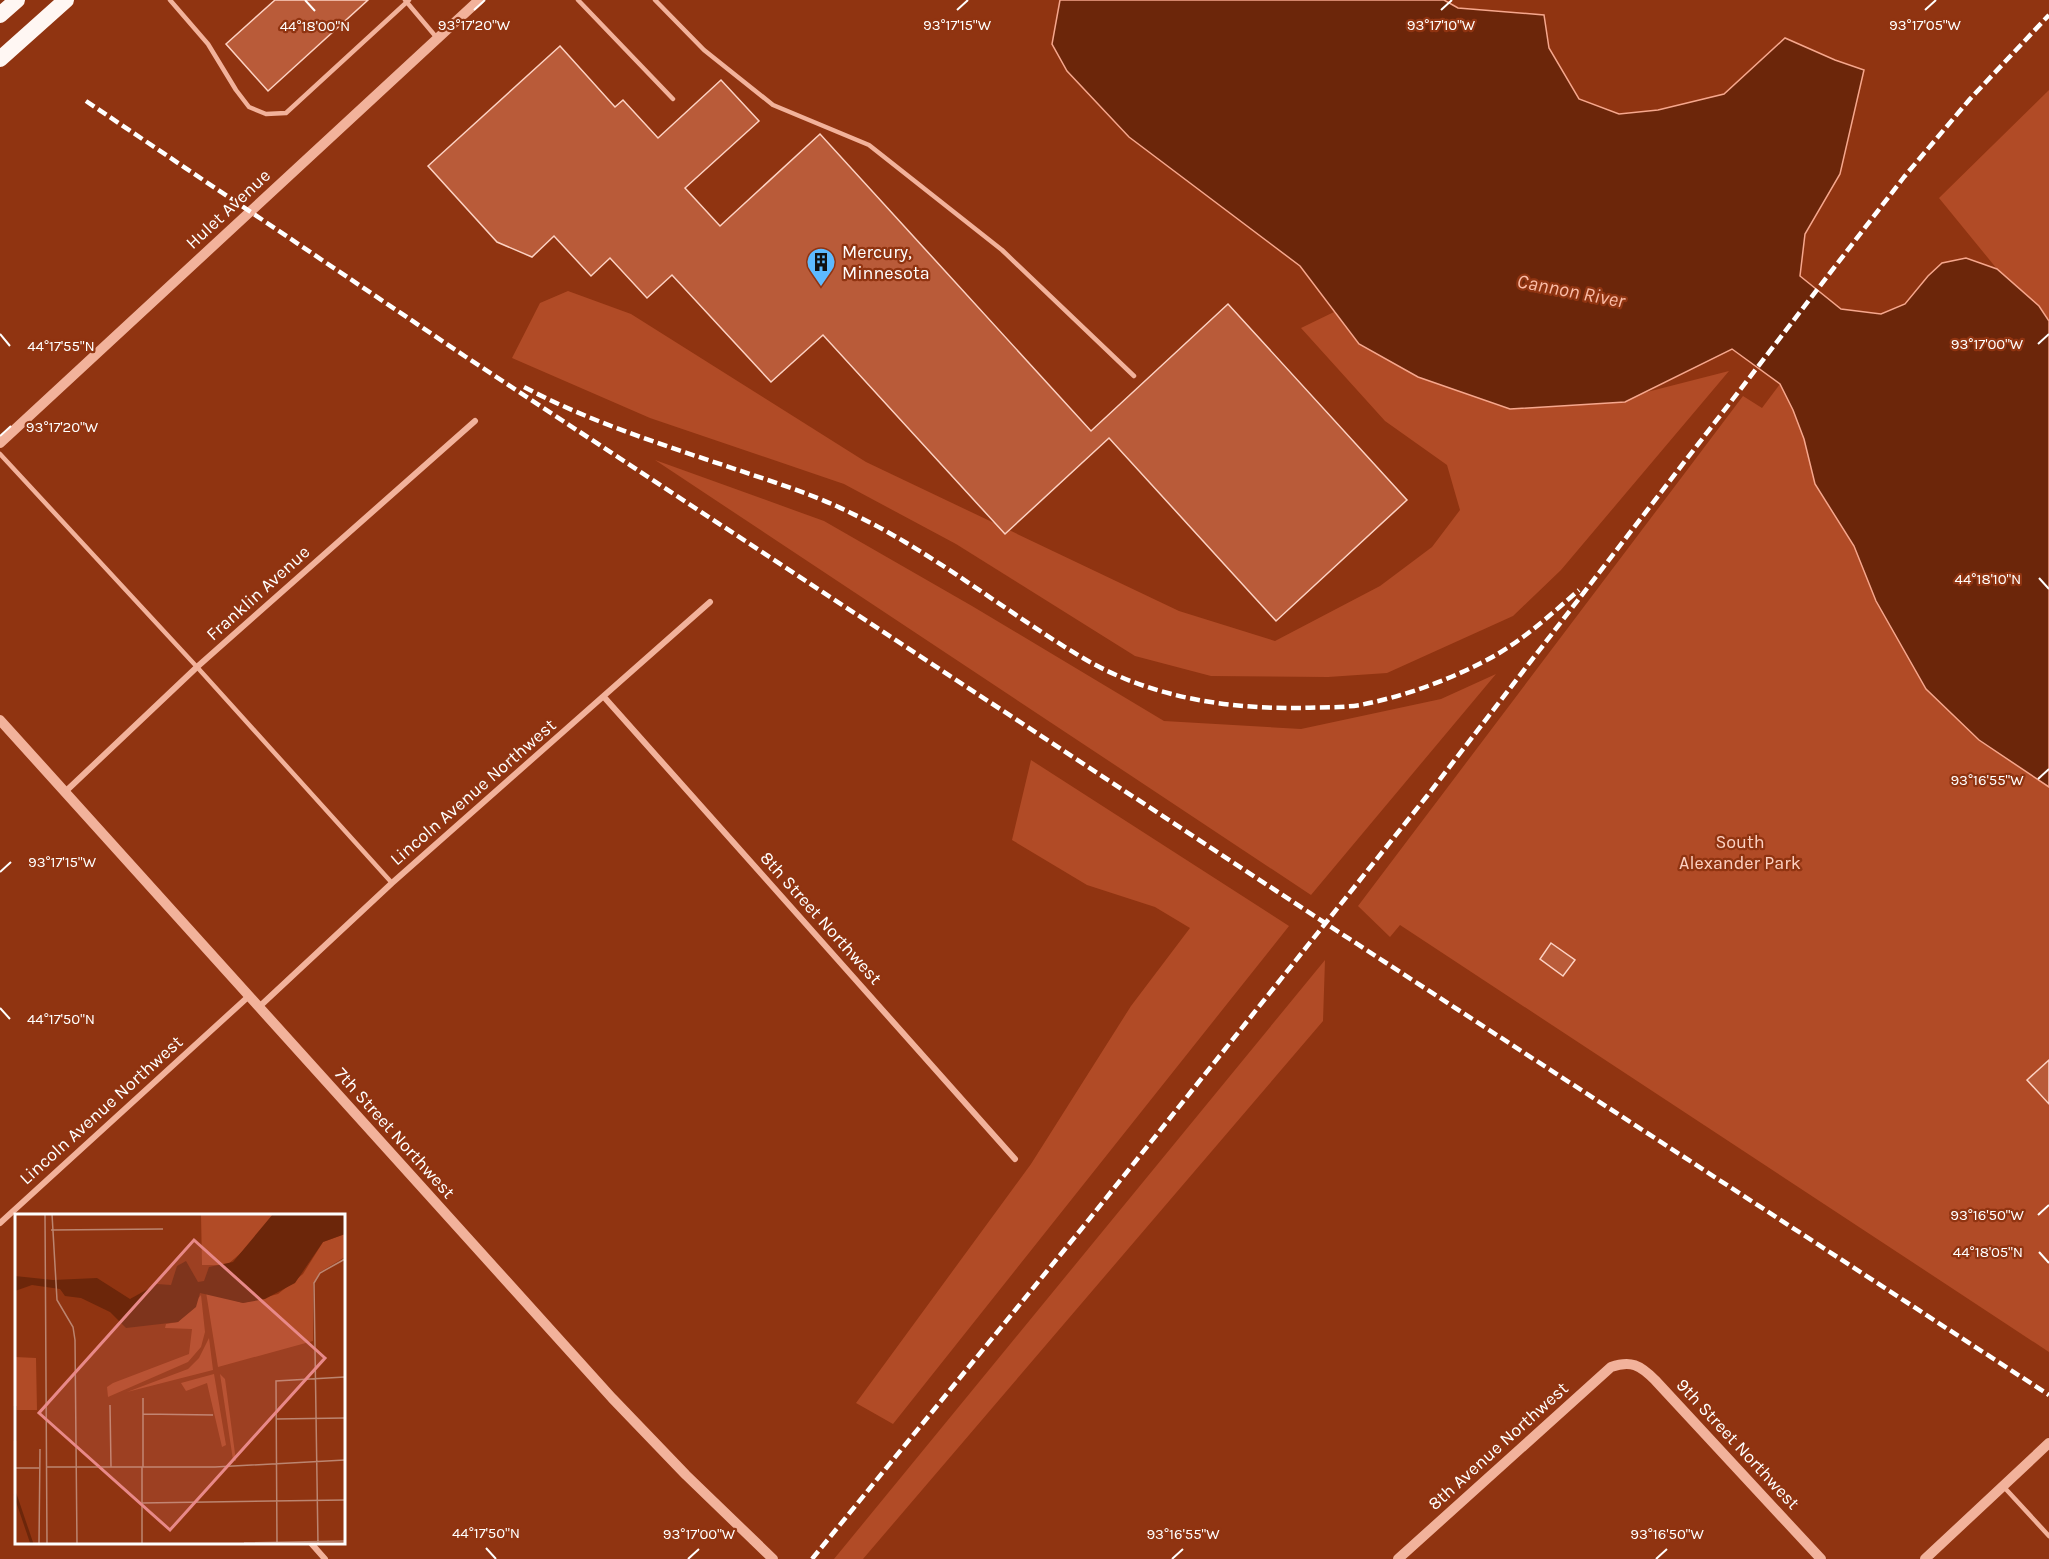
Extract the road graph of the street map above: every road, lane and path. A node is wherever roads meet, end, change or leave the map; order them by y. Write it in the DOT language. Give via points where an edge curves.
graph roads {
  1 [pos="17,0"];
  2 [pos="66,0"];
  3 [pos="170,0"];
  4 [pos="479,0"];
  5 [pos="579,0"];
  6 [pos="656,0"];
  7 [pos="407,1"];
  8 [pos="0,15"];
  9 [pos="437,39"];
  10 [pos="0,59"];
  11 [pos="673,99"];
  12 [pos="1134,376"];
  13 [pos="474,421"];
  14 [pos="0,443"];
  15 [pos="0,454"];
  16 [pos="710,602"];
  17 [pos="197,667"];
  18 [pos="604,697"];
  19 [pos="0,720"];
  20 [pos="65,792"];
  21 [pos="392,883"];
  22 [pos="249,996"];
  23 [pos="259,1007"];
  24 [pos="1015,1159"];
  25 [pos="14,1214"];
  26 [pos="0,1222"];
  27 [pos="1624,1363"];
  28 [pos="2049,1443"];
  29 [pos="2003,1486"];
  30 [pos="2049,1536"];
  31 [pos="312,1544"];
  32 [pos="325,1559"];
  33 [pos="773,1559"];
  34 [pos="1398,1559"];
  35 [pos="1821,1559"];
  36 [pos="1924,1559"];
  1 -- 8 [label="highway"];
  2 -- 10 [label="highway"];
  3 -- 7 [label="lane" via="208,44 249,106 266,114 286,113"];
  4 -- 9 [label="street, Hulet Avenue"];
  5 -- 11 [label="lane"];
  6 -- 12 [label="lane" via="704,50 773,105 878,152 1002,250"];
  7 -- 9 [label="lane"];
  9 -- 14 [label="street, Hulet Avenue"];
  13 -- 17 [label="street, Franklin Avenue"];
  15 -- 17 [label="lane"];
  16 -- 18 [label="street, Lincoln Avenue Northwest"];
  17 -- 20 [label="street, Franklin Avenue"];
  17 -- 21 [label="lane"];
  18 -- 21 [label="street, Lincoln Avenue Northwest"];
  18 -- 24 [label="street, 8th Street Northwest"];
  19 -- 20 [label="street, 7th Street Northwest"];
  20 -- 22 [label="street, 7th Street Northwest"];
  21 -- 23 [label="street, Lincoln Avenue Northwest"];
  22 -- 23 [label="street, 7th Street Northwest"];
  22 -- 25 [label="street, Lincoln Avenue Northwest"];
  23 -- 33 [label="street, 7th Street Northwest" via="612,1398"];
  25 -- 26 [label="street, Lincoln Avenue Northwest"];
  27 -- 34 [label="street, 8th Avenue Northwest" via="1611,1367"];
  27 -- 35 [label="street, 9th Street Northwest" via="1643,1367"];
  28 -- 29 [label="street"];
  29 -- 30 [label="lane"];
  29 -- 36 [label="street"];
  31 -- 32 [label="street"];
}
